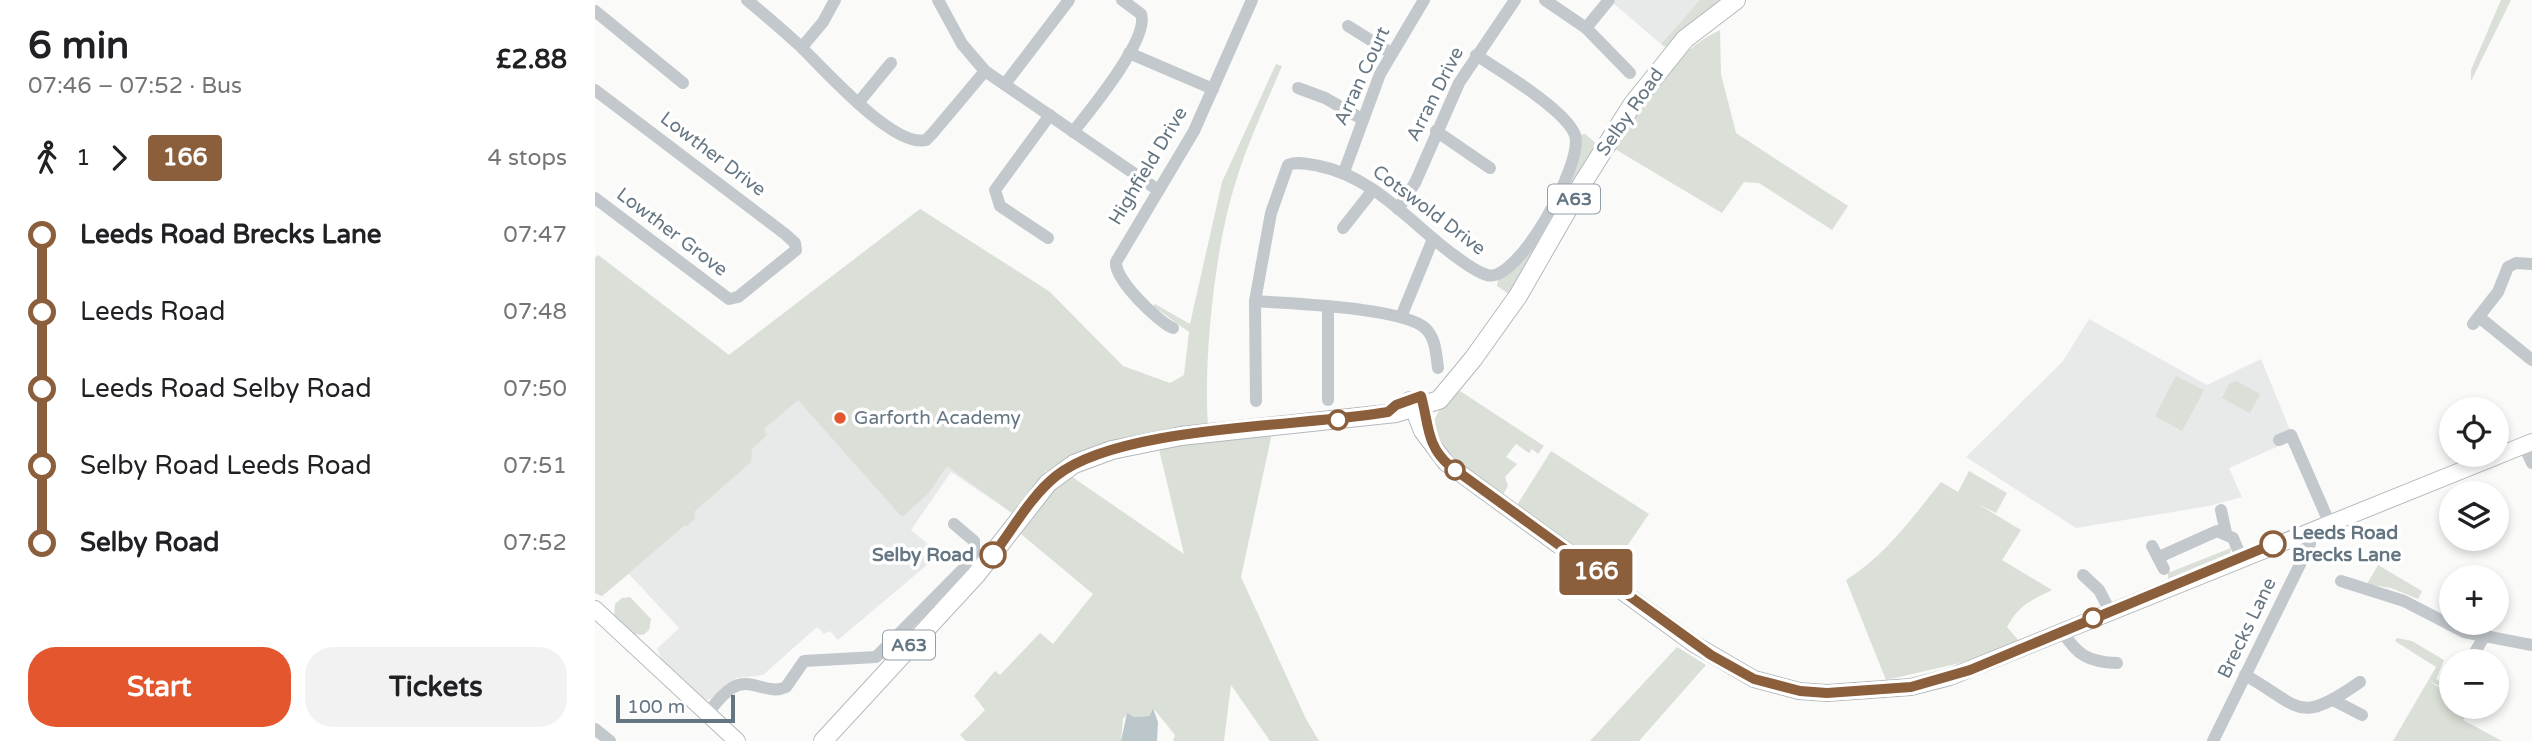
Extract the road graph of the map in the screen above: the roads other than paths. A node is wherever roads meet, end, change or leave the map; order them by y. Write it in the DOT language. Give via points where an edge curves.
graph roads {
  1 [pos="747,0"];
  2 [pos="835,0"];
  3 [pos="937,0"];
  4 [pos="1122,0"];
  5 [pos="1252,0"];
  6 [pos="1424,0"];
  7 [pos="1515,0"];
  8 [pos="1545,0"];
  9 [pos="1609,0"];
  10 [pos="1736,0"];
  11 [pos="1062,3"];
  12 [pos="595,11"];
  13 [pos="1348,26"];
  14 [pos="1586,28"];
  15 [pos="802,47"];
  16 [pos="1129,53"];
  17 [pos="1391,53"];
  18 [pos="1476,55"];
  19 [pos="891,63"];
  20 [pos="985,71"];
  21 [pos="1630,73"];
  22 [pos="683,83"];
  23 [pos="1005,84"];
  24 [pos="1298,88"];
  25 [pos="1213,89"];
  26 [pos="595,90"];
  27 [pos="858,103"];
  28 [pos="1050,114"];
  29 [pos="1362,119"];
  30 [pos="1436,131"];
  31 [pos="1073,132"];
  32 [pos="1490,168"];
  33 [pos="1344,172"];
  34 [pos="1158,190"];
  35 [pos="1373,190"];
  36 [pos="595,198"];
  37 [pos="1398,209"];
  38 [pos="1343,228"];
  39 [pos="1048,238"];
  40 [pos="1433,239"];
  41 [pos="793,254"];
  42 [pos="2532,264"];
  43 [pos="1255,301"];
  44 [pos="1328,307"];
  45 [pos="1401,317"];
  46 [pos="1174,328"];
  47 [pos="2532,360"];
  48 [pos="1438,368"];
  49 [pos="1328,400"];
  50 [pos="1256,401"];
  51 [pos="1417,403"];
  52 [pos="2279,440"];
  53 [pos="2528,444"];
  54 [pos="2532,463"];
  55 [pos="2221,510"];
  56 [pos="2329,522"];
  57 [pos="954,524"];
  58 [pos="2308,531"];
  59 [pos="2226,533"];
  60 [pos="2158,557"];
  61 [pos="2241,557"];
  62 [pos="2083,575"];
  63 [pos="2341,581"];
  64 [pos="595,609"];
  65 [pos="2110,611"];
  66 [pos="2062,631"];
  67 [pos="2484,636"];
  68 [pos="2532,645"];
  69 [pos="2476,649"];
  70 [pos="2117,663"];
  71 [pos="2245,675"];
  72 [pos="2360,682"];
  73 [pos="2333,700"];
  74 [pos="708,712"];
  75 [pos="2362,715"];
  76 [pos="595,729"];
  77 [pos="610,741"];
  78 [pos="737,741"];
  79 [pos="823,741"];
  80 [pos="2213,741"];
  1 -- 15 [label="street"];
  2 -- 15 [label="street"];
  3 -- 20 [label="street" via="962,44"];
  4 -- 16 [label="street" via="1139,12 1144,22"];
  5 -- 25 [label="street, Highfield Drive"];
  6 -- 17 [label="street, Arran Court"];
  7 -- 18 [label="street, Arran Drive"];
  8 -- 14 [label="street"];
  9 -- 14 [label="street"];
  10 -- 51 [label="highway, Selby Road / A63" via="1685,39 1632,105 1518,296 1439,400"];
  11 -- 23 [label="street"];
  12 -- 22 [label="street"];
  13 -- 17 [label="street"];
  14 -- 21 [label="street"];
  15 -- 27 [label="street"];
  16 -- 25 [label="street"];
  16 -- 31 [label="street"];
  17 -- 29 [label="street, Arran Court"];
  18 -- 30 [label="street, Arran Drive"];
  18 -- 40 [label="street, Cotswold Drive" via="1566,122 1576,141 1574,158 1546,220 1500,275 1475,270"];
  19 -- 27 [label="street"];
  20 -- 23 [label="street"];
  20 -- 27 [label="street" via="926,140 906,136"];
  23 -- 28 [label="street"];
  24 -- 29 [label="street"];
  25 -- 34 [label="street, Highfield Drive" via="1189,141"];
  26 -- 41 [label="street, Lowther Drive" via="794,242"];
  28 -- 31 [label="street"];
  28 -- 39 [label="street" via="995,190 1000,206"];
  29 -- 33 [label="street, Arran Court"];
  30 -- 32 [label="street"];
  30 -- 37 [label="street, Arran Drive" via="1415,183"];
  31 -- 34 [label="street"];
  33 -- 35 [label="street, Cotswold Drive"];
  33 -- 43 [label="street, Cotswold Drive" via="1295,162 1285,167 1271,213"];
  34 -- 46 [label="street, Highfield Drive" via="1115,266 1117,274 1160,321"];
  35 -- 37 [label="street, Cotswold Drive"];
  35 -- 38 [label="street"];
  36 -- 41 [label="street, Lowther Grove" via="729,299 738,298"];
  37 -- 40 [label="street, Cotswold Drive"];
  40 -- 45 [label="street"];
  42 -- 47 [label="street" via="2508,267 2498,292 2476,321"];
  43 -- 44 [label="street"];
  43 -- 50 [label="street, Cotswold Drive"];
  44 -- 45 [label="street"];
  44 -- 49 [label="street"];
  45 -- 48 [label="street" via="1427,330"];
  51 -- 66 [label="main road" via="1428,421 1427,436 1435,452 1450,466 1694,644 1766,684 1820,693 1911,687 1970,670"];
  51 -- 79 [label="highway, Selby Road / A63" via="1325,422 1181,436 1094,456 1056,476 989,560"];
  52 -- 56 [label="street" via="2291,435"];
  53 -- 54 [label="street"];
  53 -- 56 [label="main road"];
  55 -- 59 [label="street"];
  56 -- 58 [label="main road"];
  57 -- 74 [label="street" via="970,536 976,553 938,587 876,657 804,661 786,687 775,691 738,685"];
  58 -- 61 [label="main road"];
  58 -- 71 [label="street, Brecks Lane" via="2310,544"];
  59 -- 60 [label="street" via="2217,531"];
  59 -- 61 [label="street"];
  61 -- 65 [label="main road"];
  62 -- 65 [label="street" via="2099,590"];
  63 -- 67 [label="street" via="2392,596 2458,629"];
  64 -- 74 [label="main road"];
  65 -- 66 [label="main road"];
  66 -- 70 [label="street" via="2085,658"];
  67 -- 68 [label="street"];
  67 -- 69 [label="street"];
  71 -- 73 [label="street" via="2296,708"];
  71 -- 80 [label="street, Brecks Lane"];
  72 -- 73 [label="street"];
  73 -- 75 [label="street"];
  74 -- 78 [label="main road"];
  76 -- 77 [label="street"];
}
